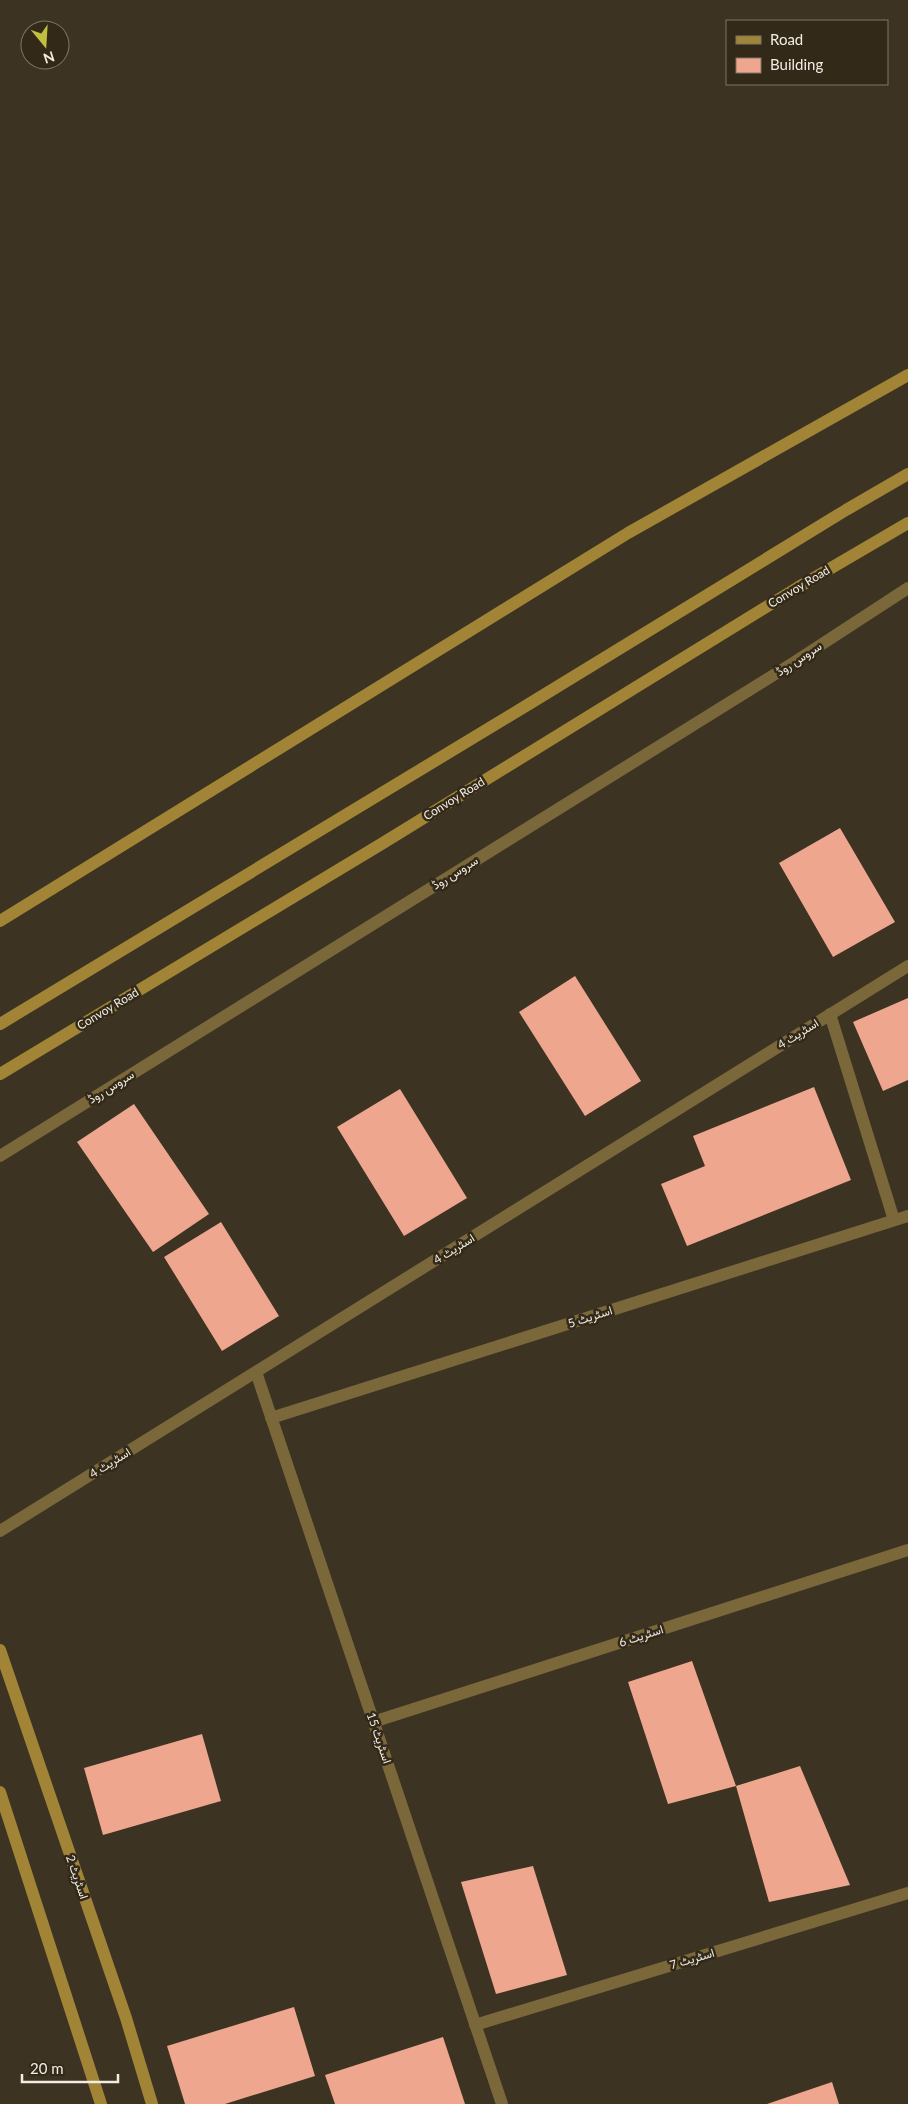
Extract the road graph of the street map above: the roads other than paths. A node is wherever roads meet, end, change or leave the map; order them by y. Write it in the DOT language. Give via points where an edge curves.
graph roads {
  1 [pos="908,375"];
  2 [pos="908,474"];
  3 [pos="908,523"];
  4 [pos="908,588"];
  5 [pos="0,921"];
  6 [pos="908,966"];
  7 [pos="830,1014"];
  8 [pos="0,1024"];
  9 [pos="0,1074"];
  10 [pos="0,1156"];
  11 [pos="908,1216"];
  12 [pos="894,1220"];
  13 [pos="256,1372"];
  14 [pos="271,1418"];
  15 [pos="0,1531"];
  16 [pos="908,1550"];
  17 [pos="0,1650"];
  18 [pos="373,1722"];
  19 [pos="0,1792"];
  20 [pos="908,1893"];
  21 [pos="475,2025"];
  22 [pos="101,2104"];
  23 [pos="152,2104"];
  24 [pos="502,2104"];
  1 -- 5 [label="street" via="628,533"];
  2 -- 8 [label="street"];
  3 -- 9 [label="street, Convoy Road"];
  4 -- 10 [label="street, سروس روڈ" via="793,663"];
  6 -- 7 [label="street, اسٹریٹ 4"];
  7 -- 12 [label="street"];
  7 -- 13 [label="street, اسٹریٹ 4"];
  11 -- 12 [label="street, اسٹریٹ 5"];
  12 -- 14 [label="street, اسٹریٹ 5"];
  13 -- 14 [label="street, اسٹریٹ 15"];
  13 -- 15 [label="street, اسٹریٹ 4"];
  14 -- 18 [label="street, اسٹریٹ 15"];
  16 -- 18 [label="street, اسٹریٹ 6"];
  17 -- 23 [label="street, اسٹریٹ 2" via="126,2018"];
  18 -- 21 [label="street, اسٹریٹ 15"];
  19 -- 22 [label="street"];
  20 -- 21 [label="street, اسٹریٹ 7"];
  21 -- 24 [label="street, اسٹریٹ 15"];
}
